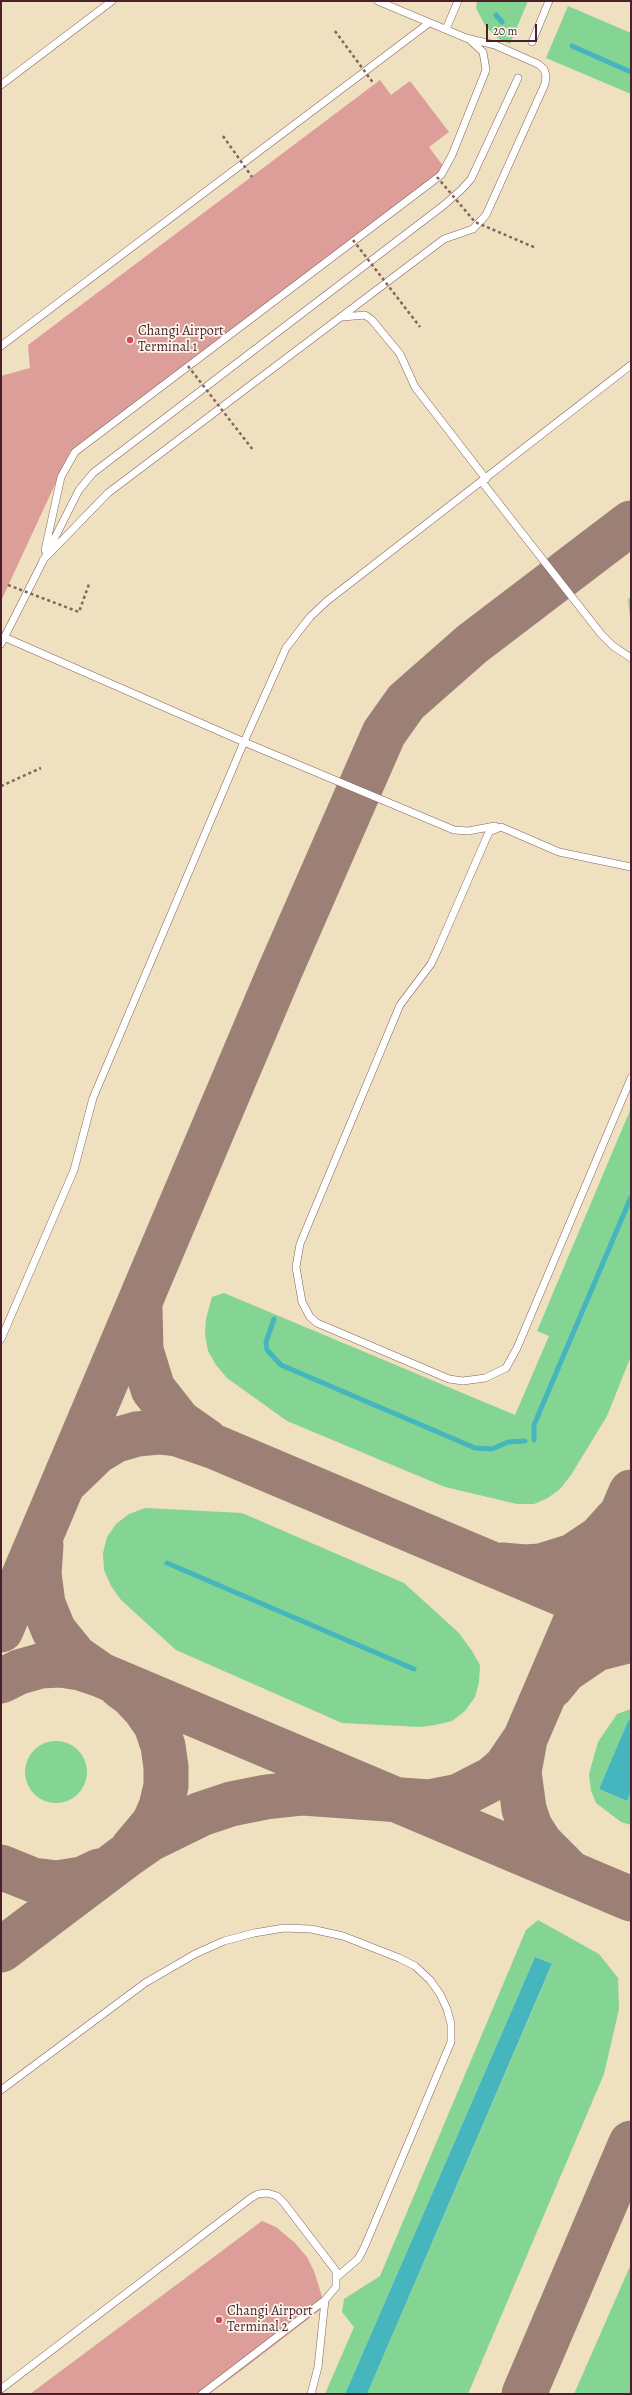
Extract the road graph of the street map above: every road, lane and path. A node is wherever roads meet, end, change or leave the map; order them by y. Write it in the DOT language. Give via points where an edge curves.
graph roads {
  1 [pos="112,1"];
  2 [pos="378,1"];
  3 [pos="458,1"];
  4 [pos="549,1"];
  5 [pos="429,23"];
  6 [pos="446,29"];
  7 [pos="335,30"];
  8 [pos="466,38"];
  9 [pos="532,42"];
  10 [pos="518,78"];
  11 [pos="374,84"];
  12 [pos="1,85"];
  13 [pos="223,136"];
  14 [pos="252,177"];
  15 [pos="437,177"];
  16 [pos="353,240"];
  17 [pos="536,248"];
  18 [pos="341,317"];
  19 [pos="420,327"];
  20 [pos="1,346"];
  21 [pos="631,365"];
  22 [pos="188,366"];
  23 [pos="253,450"];
  24 [pos="484,481"];
  25 [pos="43,560"];
  26 [pos="89,584"];
  27 [pos="8,585"];
  28 [pos="2,640"];
  29 [pos="631,658"];
  30 [pos="244,742"];
  31 [pos="41,768"];
  32 [pos="1,786"];
  33 [pos="501,827"];
  34 [pos="631,867"];
  35 [pos="631,1078"];
  36 [pos="1,1339"];
  37 [pos="1,2090"];
  38 [pos="338,2276"];
  39 [pos="325,2300"];
  40 [pos="1,2389"];
  41 [pos="202,2394"];
  42 [pos="311,2394"];
  1 -- 12 [label="lane"];
  2 -- 5 [label="lane"];
  3 -- 6 [label="lane"];
  4 -- 9 [label="lane"];
  5 -- 6 [label="lane"];
  5 -- 20 [label="lane"];
  6 -- 8 [label="lane"];
  7 -- 11 [label="path, bridge"];
  8 -- 18 [label="lane" via="495,45 538,64 544,69 546,76 545,84 499,187 486,215 477,225 444,239"];
  8 -- 25 [label="lane" via="483,52 486,70 452,155 441,175 75,452 61,477"];
  10 -- 25 [label="lane" via="471,179 461,190 444,206 93,474 79,490"];
  13 -- 14 [label="path, bridge"];
  15 -- 17 [label="path, bridge" via="475,222"];
  16 -- 19 [label="path, bridge"];
  18 -- 24 [label="lane" via="364,315 372,320 400,354 415,387"];
  18 -- 25 [label="lane" via="108,493"];
  21 -- 24 [label="lane"];
  22 -- 23 [label="path, bridge"];
  24 -- 29 [label="lane" via="600,634"];
  24 -- 30 [label="lane" via="327,601 310,617 278,661"];
  25 -- 28 [label="lane"];
  26 -- 27 [label="path, bridge" via="79,612"];
  28 -- 30 [label="lane"];
  30 -- 33 [label="lane" via="454,830 468,832"];
  30 -- 36 [label="lane" via="93,1098 74,1170"];
  31 -- 32 [label="path"];
  33 -- 34 [label="lane" via="560,852"];
  33 -- 35 [label="lane" via="491,830 486,836 431,964 400,1005 300,1244 296,1267 302,1302 310,1317 434,1374 463,1381 485,1378 506,1368 517,1348"];
  37 -- 38 [label="lane" via="145,1983 224,1941 284,1928 311,1929 343,1936 415,1966 440,1994 451,2024 451,2042 364,2248 358,2259"];
  38 -- 39 [label="lane" via="336,2287"];
  38 -- 40 [label="lane" via="284,2203 277,2196 268,2193 258,2194"];
  39 -- 41 [label="lane"];
  39 -- 42 [label="lane" via="318,2367"];
}
